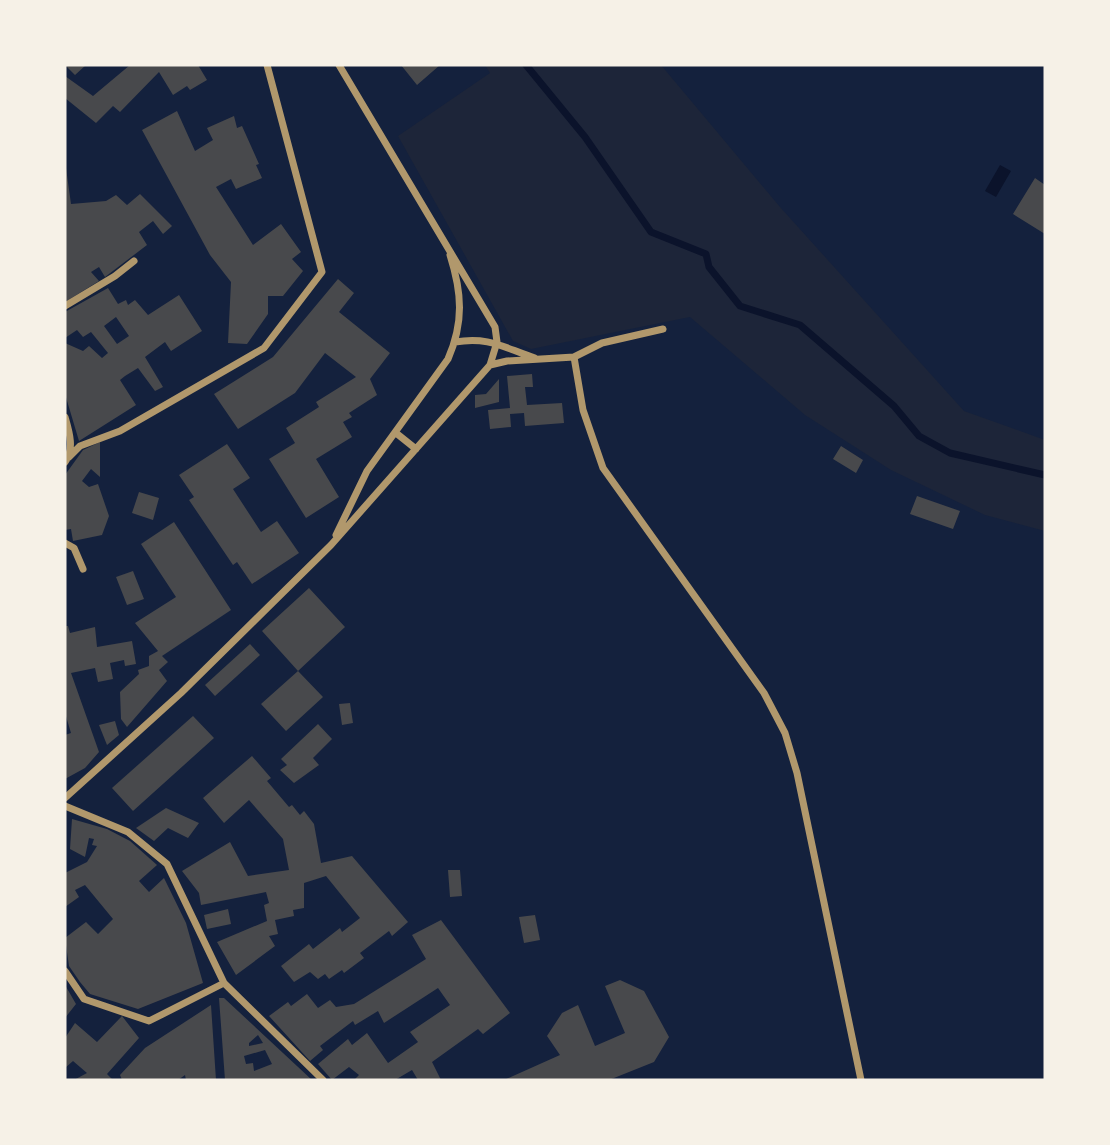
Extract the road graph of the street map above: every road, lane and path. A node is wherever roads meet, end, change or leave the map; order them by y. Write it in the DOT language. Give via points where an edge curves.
graph roads {
  1 [pos="267,65"];
  2 [pos="339,65"];
  3 [pos="447,244"];
  4 [pos="134,261"];
  5 [pos="65,306"];
  6 [pos="663,329"];
  7 [pos="455,342"];
  8 [pos="497,342"];
  9 [pos="574,357"];
  10 [pos="541,360"];
  11 [pos="490,365"];
  12 [pos="65,417"];
  13 [pos="396,433"];
  14 [pos="416,449"];
  15 [pos="67,460"];
  16 [pos="65,542"];
  17 [pos="331,545"];
  18 [pos="83,569"];
  19 [pos="65,798"];
  20 [pos="65,806"];
  21 [pos="65,971"];
  22 [pos="225,983"];
  23 [pos="323,1080"];
  24 [pos="861,1080"];
  1 -- 15 [label="street" via="322,272 264,348 120,431 80,446"];
  2 -- 3 [label="street"];
  3 -- 7 [label="street" via="460,289 461,318"];
  3 -- 8 [label="street" via="495,327"];
  4 -- 5 [label="street"];
  6 -- 9 [label="street" via="602,343"];
  7 -- 8 [label="street"];
  7 -- 13 [label="street"];
  8 -- 10 [label="street"];
  8 -- 11 [label="street"];
  9 -- 10 [label="street"];
  9 -- 24 [label="street" via="583,410 603,468 764,693 785,733"];
  10 -- 11 [label="street"];
  11 -- 14 [label="street"];
  12 -- 15 [label="street" via="71,443"];
  13 -- 14 [label="street"];
  13 -- 17 [label="street" via="367,471"];
  14 -- 17 [label="street"];
  16 -- 18 [label="street" via="74,548"];
  17 -- 19 [label="street" via="181,693"];
  20 -- 22 [label="street" via="128,832 167,864"];
  21 -- 22 [label="street" via="84,999 149,1021"];
  22 -- 23 [label="street"];
}
